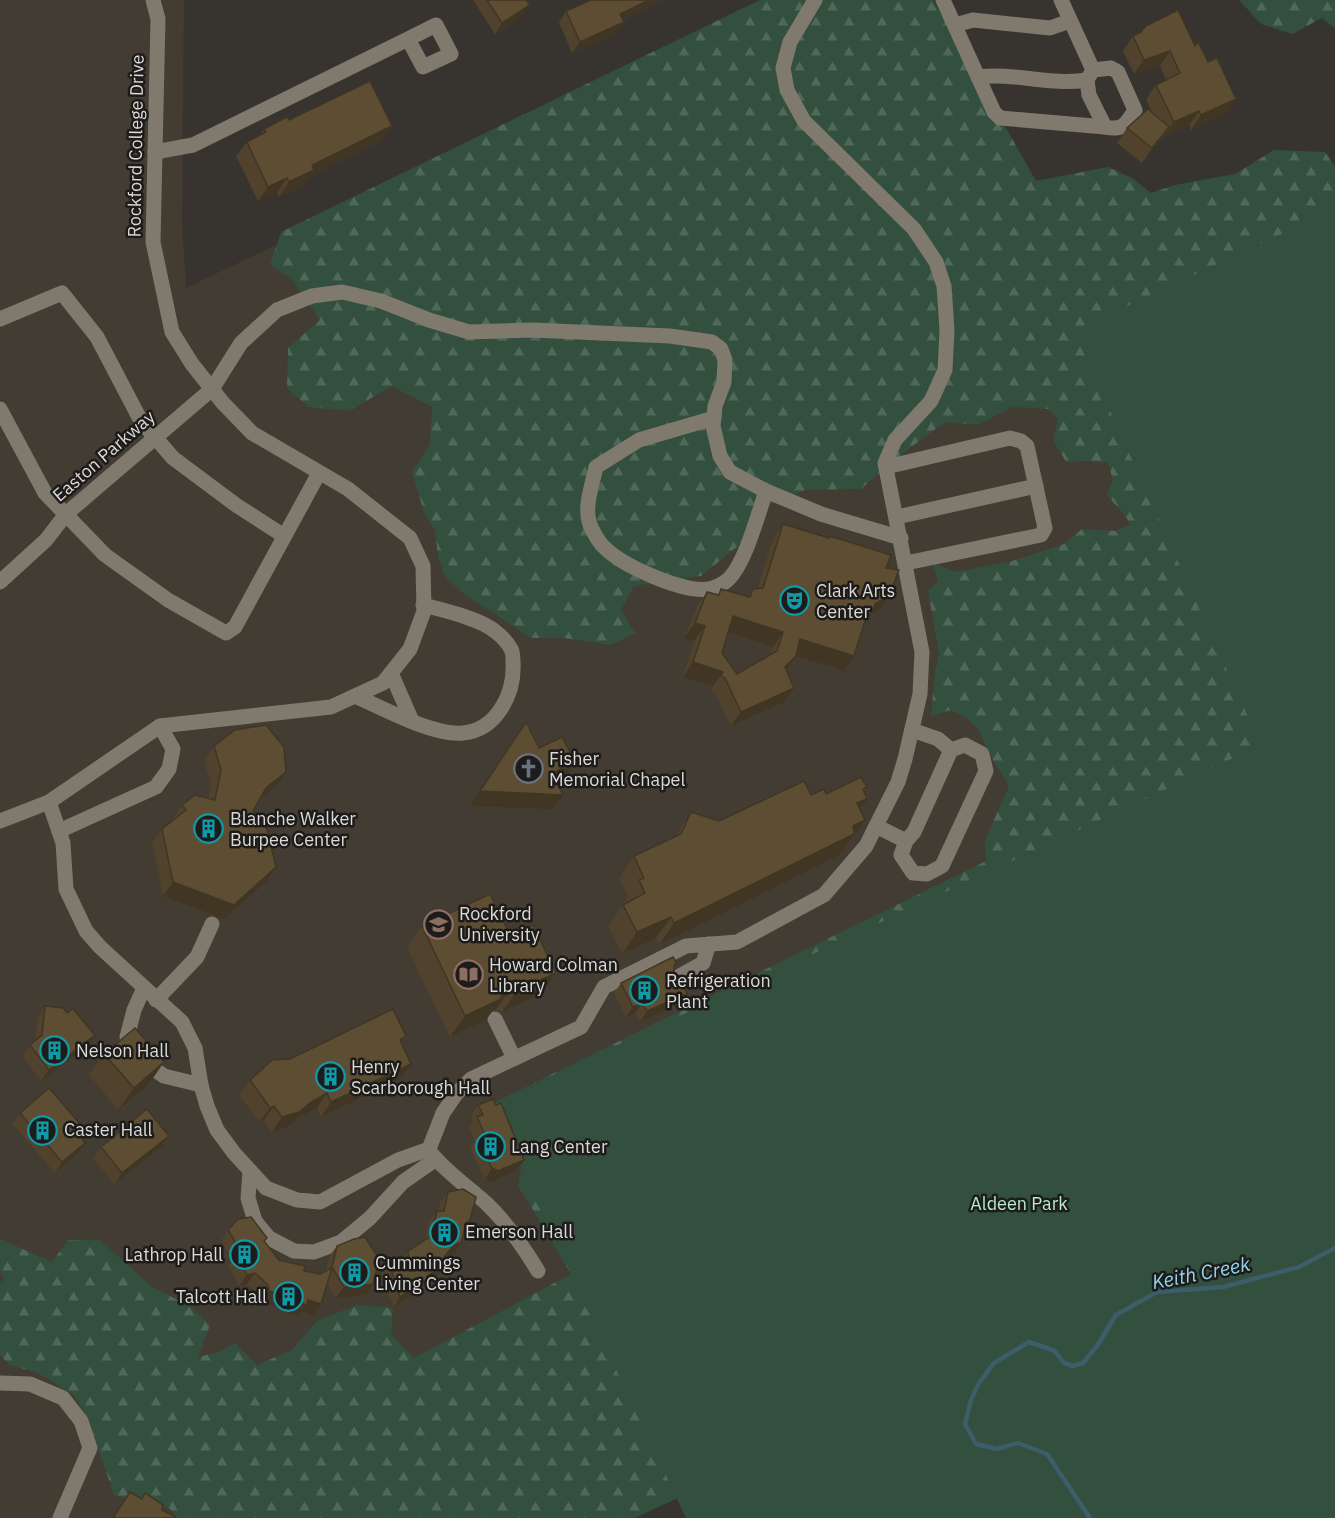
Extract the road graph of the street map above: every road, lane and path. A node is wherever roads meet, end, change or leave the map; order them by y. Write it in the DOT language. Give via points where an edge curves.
graph roads {
  1 [pos="153,0"];
  2 [pos="815,0"];
  3 [pos="943,0"];
  4 [pos="1060,0"];
  5 [pos="1070,21"];
  6 [pos="955,25"];
  7 [pos="408,39"];
  8 [pos="1090,75"];
  9 [pos="978,77"];
  10 [pos="1105,127"];
  11 [pos="155,152"];
  12 [pos="0,319"];
  13 [pos="212,389"];
  14 [pos="0,409"];
  15 [pos="714,418"];
  16 [pos="154,436"];
  17 [pos="886,467"];
  18 [pos="319,473"];
  19 [pos="1036,486"];
  20 [pos="766,491"];
  21 [pos="66,514"];
  22 [pos="897,517"];
  23 [pos="284,536"];
  24 [pos="901,538"];
  25 [pos="906,563"];
  26 [pos="0,582"];
  27 [pos="423,604"];
  28 [pos="391,673"];
  29 [pos="355,696"];
  30 [pos="412,721"];
  31 [pos="160,726"];
  32 [pos="912,730"];
  33 [pos="951,750"];
  34 [pos="49,802"];
  35 [pos="0,821"];
  36 [pos="876,825"];
  37 [pos="59,831"];
  38 [pos="906,841"];
  39 [pos="212,924"];
  40 [pos="709,944"];
  41 [pos="675,978"];
  42 [pos="144,988"];
  43 [pos="156,1000"];
  44 [pos="495,1019"];
  45 [pos="514,1059"];
  46 [pos="201,1085"];
  47 [pos="432,1154"];
  48 [pos="250,1170"];
  49 [pos="538,1271"];
  50 [pos="0,1383"];
  51 [pos="60,1518"];
  1 -- 11 [label="street, Rockford College Drive" via="158,20"];
  2 -- 17 [label="street" via="790,42 783,68 787,90 804,121 914,229 936,262 944,285 945,370 931,401 895,440"];
  3 -- 6 [label="street"];
  4 -- 5 [label="street"];
  5 -- 6 [label="street" via="1050,28 973,20"];
  5 -- 8 [label="street"];
  6 -- 9 [label="street"];
  7 -- 11 [label="street" via="193,146"];
  8 -- 9 [label="street" via="1073,82"];
  8 -- 10 [label="street" via="1089,95"];
  8 -- 10 [label="street" via="1111,68 1118,72 1136,110 1125,125"];
  9 -- 10 [label="street" via="1000,118"];
  11 -- 13 [label="street, Rockford College Drive" via="153,242 160,284 172,332"];
  12 -- 16 [label="street" via="62,293 97,337 141,422"];
  13 -- 15 [label="street, Easton Parkway" via="241,343 277,310 312,296 342,292 381,301 469,332 532,330 670,336 712,342 721,349 725,360 724,382"];
  13 -- 16 [label="street, Easton Parkway"];
  13 -- 18 [label="street, Rockford College Drive" via="252,433"];
  14 -- 21 [label="street" via="45,493"];
  15 -- 20 [label="street" via="720,456 730,472"];
  15 -- 20 [label="street" via="639,440 596,467 587,505 590,528 604,548 658,585 711,589 738,570"];
  16 -- 21 [label="street, Easton Parkway"];
  16 -- 23 [label="street" via="173,458"];
  17 -- 19 [label="street" via="1010,438 1027,446"];
  17 -- 22 [label="street"];
  18 -- 23 [label="street"];
  18 -- 27 [label="street, Rockford College Drive" via="348,489 410,538 423,566"];
  19 -- 22 [label="street"];
  19 -- 25 [label="street" via="1045,528 1041,534"];
  20 -- 24 [label="street" via="821,514"];
  21 -- 23 [label="street" via="114,562 168,600 226,633 234,630"];
  21 -- 26 [label="street, Easton Parkway" via="46,540"];
  22 -- 24 [label="street"];
  24 -- 25 [label="street"];
  25 -- 32 [label="street" via="922,652 920,694"];
  27 -- 28 [label="street, Rockford College Drive" via="410,650"];
  27 -- 30 [label="street" via="494,630 512,650 514,674 508,699 493,720 476,729 445,732"];
  28 -- 29 [label="street, Rockford College Drive" via="383,683"];
  28 -- 30 [label="street"];
  29 -- 30 [label="street"];
  29 -- 31 [label="street, Rockford College Drive" via="331,707"];
  31 -- 34 [label="street, Rockford College Drive"];
  31 -- 37 [label="street" via="173,749 169,769 156,788"];
  32 -- 33 [label="street" via="938,739"];
  32 -- 36 [label="street" via="898,782"];
  33 -- 38 [label="street" via="914,832"];
  33 -- 38 [label="street" via="965,745 982,754 986,771 942,866 927,874 913,873 902,855"];
  34 -- 35 [label="street, Rockford College Drive"];
  34 -- 37 [label="street"];
  36 -- 38 [label="street"];
  36 -- 40 [label="street" via="866,846 824,895 737,942"];
  37 -- 42 [label="street" via="66,889 86,931"];
  39 -- 43 [label="street" via="197,957"];
  40 -- 41 [label="street" via="703,963"];
  40 -- 45 [label="street" via="686,946 604,987 581,1027"];
  42 -- 43 [label="street"];
  42 -- 46 [label="street" via="127,1036 164,1076"];
  43 -- 46 [label="street" via="182,1022 195,1048"];
  44 -- 45 [label="street"];
  45 -- 47 [label="street" via="471,1079 456,1094 443,1113"];
  46 -- 48 [label="street" via="217,1130"];
  47 -- 48 [label="street" via="398,1160 320,1202 297,1200 266,1188"];
  47 -- 48 [label="street" via="370,1218 341,1242 314,1252 294,1251 269,1238 256,1222 248,1198"];
  47 -- 49 [label="street" via="495,1212"];
  50 -- 51 [label="street" via="30,1384 63,1398 81,1421 90,1448"];
}
